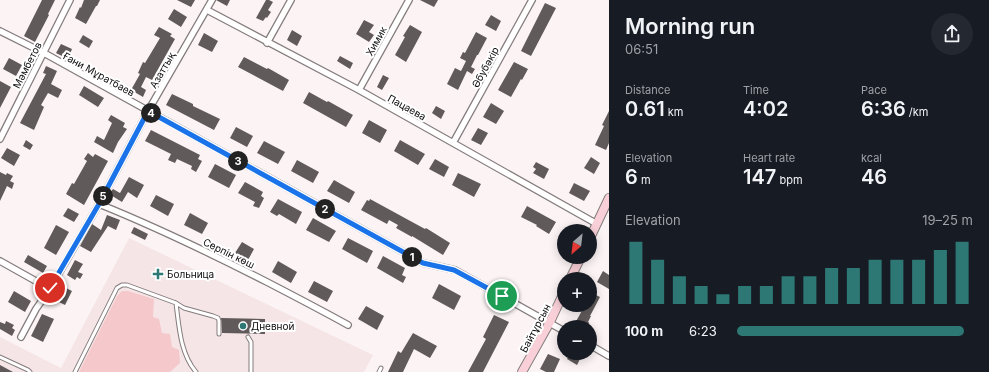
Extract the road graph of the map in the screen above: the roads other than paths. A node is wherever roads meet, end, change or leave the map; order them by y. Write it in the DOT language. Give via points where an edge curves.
graph roads {
  1 [pos="70,0"];
  2 [pos="212,0"];
  3 [pos="291,0"];
  4 [pos="409,0"];
  5 [pos="532,0"];
  6 [pos="207,10"];
  7 [pos="0,31"];
  8 [pos="267,43"];
  9 [pos="44,53"];
  10 [pos="358,90"];
  11 [pos="148,111"];
  12 [pos="0,139"];
  13 [pos="453,143"];
  14 [pos="609,198"];
  15 [pos="99,204"];
  16 [pos="597,224"];
  17 [pos="0,261"];
  18 [pos="50,288"];
  19 [pos="176,303"];
  20 [pos="557,307"];
  21 [pos="550,322"];
  22 [pos="348,325"];
  23 [pos="557,326"];
  24 [pos="219,334"];
  25 [pos="21,337"];
  26 [pos="248,337"];
  27 [pos="597,349"];
  28 [pos="609,356"];
  29 [pos="0,357"];
  30 [pos="381,368"];
  31 [pos="30,372"];
  32 [pos="75,372"];
  33 [pos="196,372"];
  34 [pos="251,372"];
  35 [pos="379,372"];
  36 [pos="522,372"];
  1 -- 9 [label="street, Мәмбетов"];
  2 -- 6 [label="street, Азаттық"];
  3 -- 8 [label="street"];
  4 -- 10 [label="street, Химик"];
  5 -- 13 [label="street, Әбубәкір"];
  6 -- 8 [label="street, Пацаева"];
  6 -- 11 [label="street, Азаттық"];
  7 -- 9 [label="street, Ғани Мұратбаев"];
  8 -- 10 [label="street, Пацаева"];
  9 -- 11 [label="street, Ғани Мұратбаев"];
  9 -- 12 [label="street, Мәмбетов"];
  10 -- 13 [label="street, Пацаева"];
  11 -- 15 [label="street, Азаттық"];
  11 -- 21 [label="street, Ғани Мұратбаев" via="423,263 454,270"];
  13 -- 16 [label="street, Пацаева"];
  14 -- 16 [label="street"];
  15 -- 18 [label="street, Азаттық"];
  15 -- 22 [label="street, Серпін көш" via="217,257"];
  17 -- 18 [label="street"];
  18 -- 25 [label="street, Азаттық"];
  19 -- 24 [label="lane" via="184,308 218,318"];
  19 -- 32 [label="lane" via="127,285 117,288"];
  19 -- 33 [label="lane" via="180,337"];
  20 -- 21 [label="street, Байтұрсын"];
  21 -- 23 [label="street, Ғани Мұратбаев"];
  21 -- 36 [label="street, Байтұрсын"];
  26 -- 34 [label="lane" via="251,342"];
  27 -- 28 [label="street"];
  29 -- 31 [label="lane"];
  30 -- 35 [label="lane"];
}
